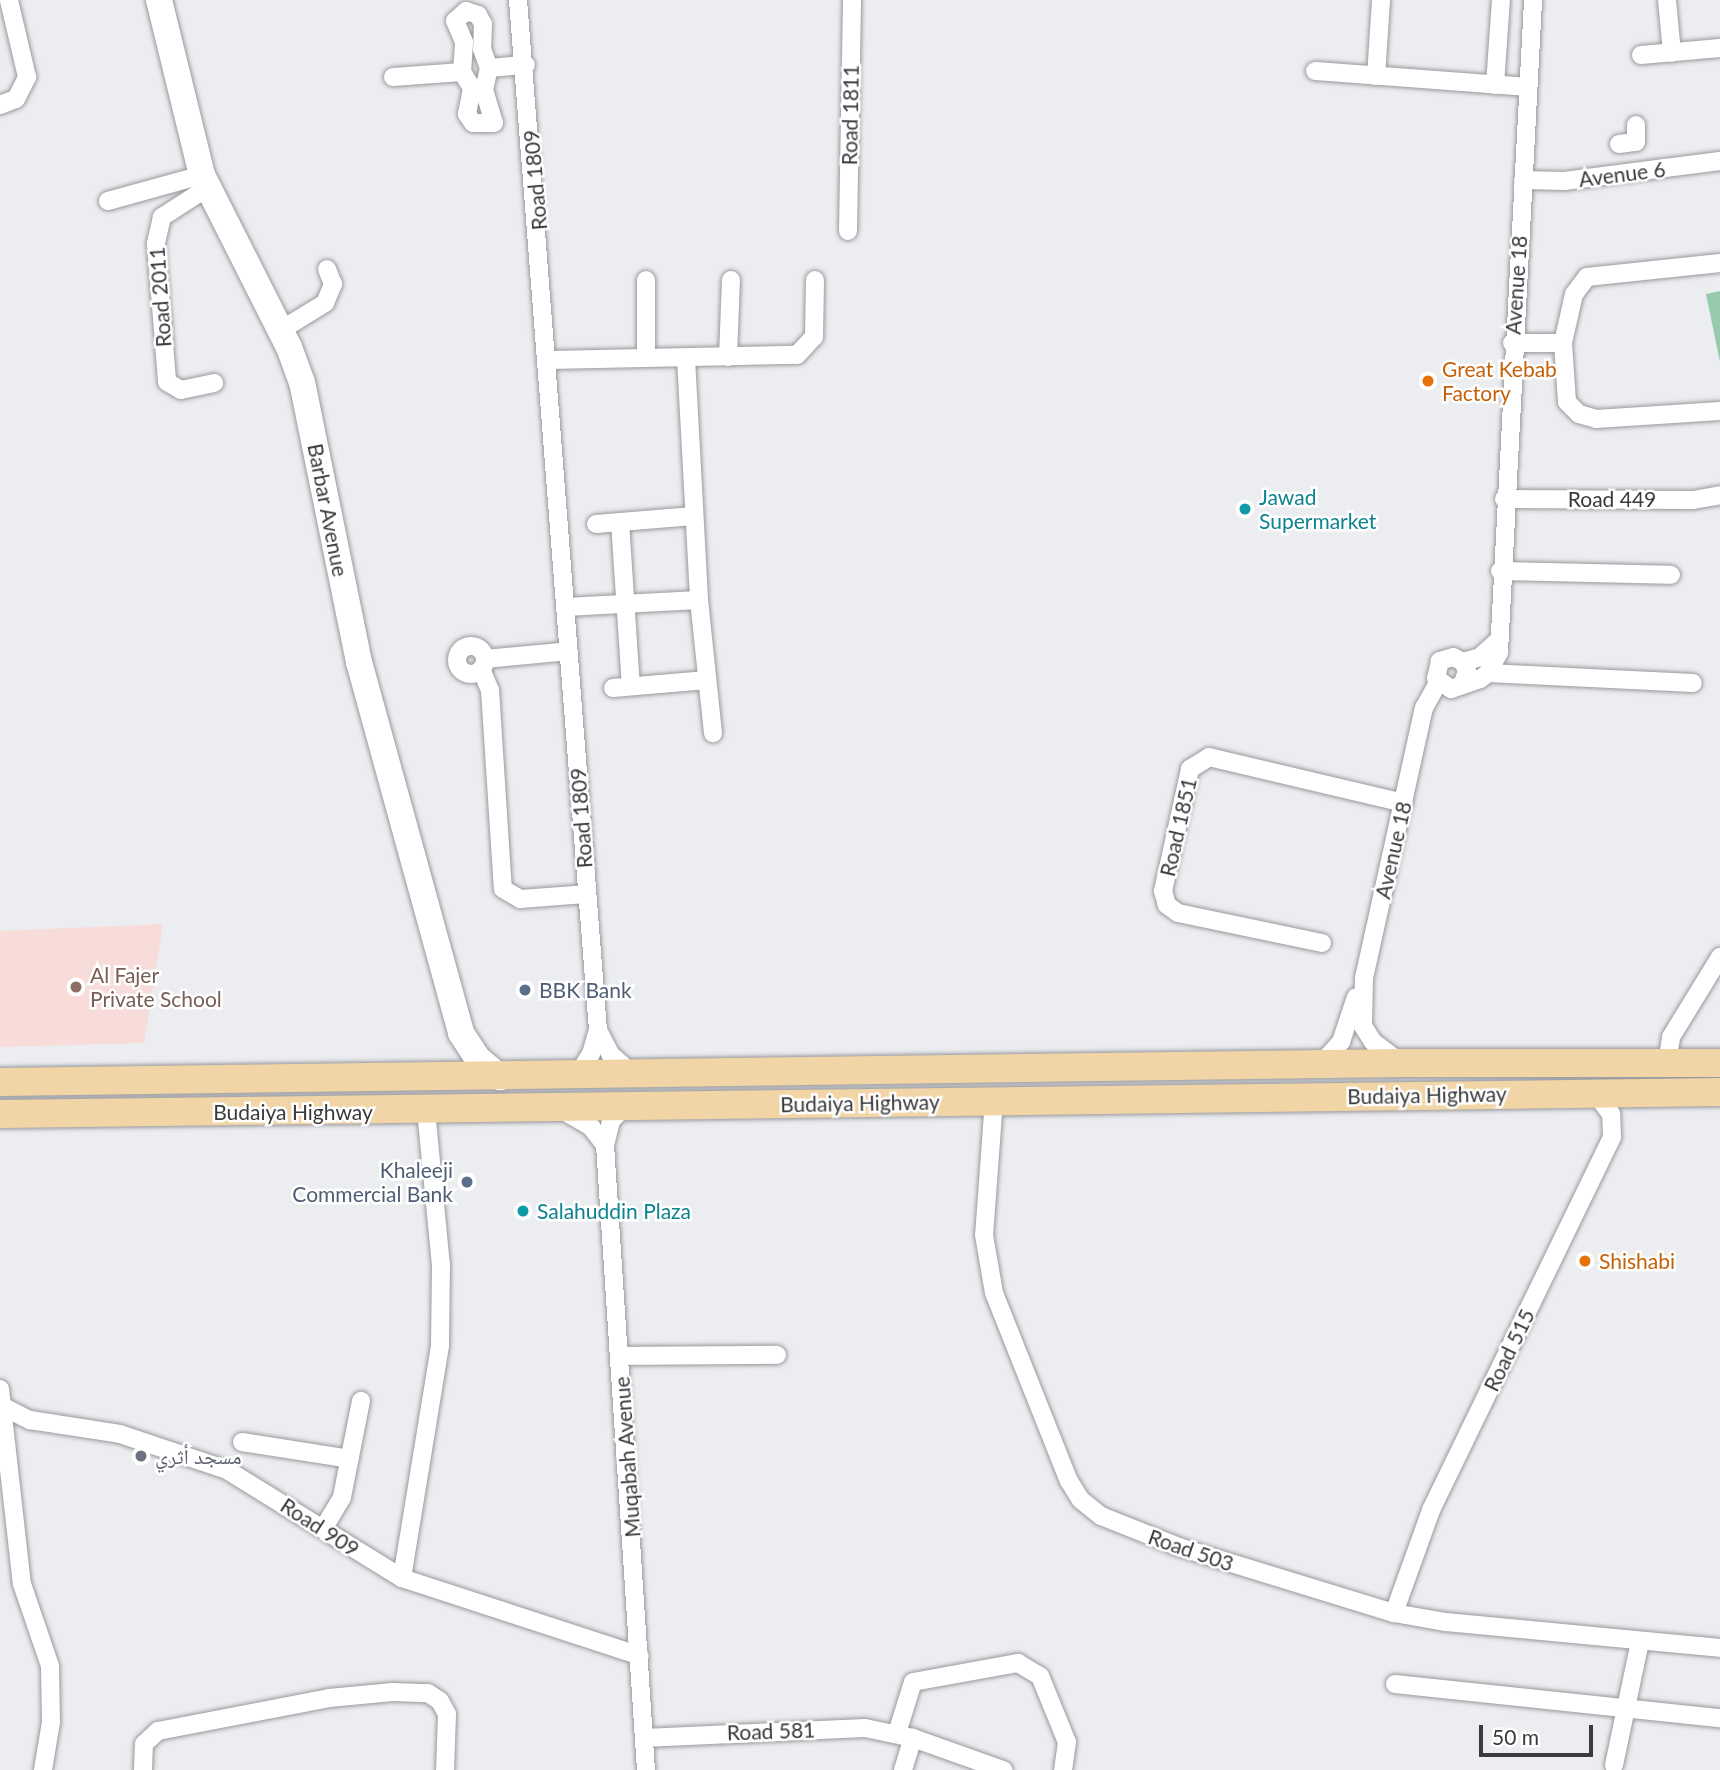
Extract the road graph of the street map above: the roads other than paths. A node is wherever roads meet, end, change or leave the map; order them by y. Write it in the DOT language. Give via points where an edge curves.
graph roads {
  1 [pos="9,0"];
  2 [pos="159,0"];
  3 [pos="518,0"];
  4 [pos="852,0"];
  5 [pos="1381,0"];
  6 [pos="1501,0"];
  7 [pos="1533,0"];
  8 [pos="1667,0"];
  9 [pos="1720,48"];
  10 [pos="1672,53"];
  11 [pos="1641,55"];
  12 [pos="526,65"];
  13 [pos="489,68"];
  14 [pos="1315,71"];
  15 [pos="462,72"];
  16 [pos="1376,76"];
  17 [pos="393,77"];
  18 [pos="1495,85"];
  19 [pos="1526,87"];
  20 [pos="478,91"];
  21 [pos="0,105"];
  22 [pos="513,121"];
  23 [pos="494,123"];
  24 [pos="1630,137"];
  25 [pos="1720,161"];
  26 [pos="1640,172"];
  27 [pos="1523,180"];
  28 [pos="204,181"];
  29 [pos="108,201"];
  30 [pos="848,231"];
  31 [pos="1720,263"];
  32 [pos="327,269"];
  33 [pos="646,280"];
  34 [pos="731,280"];
  35 [pos="815,280"];
  36 [pos="281,330"];
  37 [pos="1512,343"];
  38 [pos="1563,343"];
  39 [pos="728,357"];
  40 [pos="646,358"];
  41 [pos="686,358"];
  42 [pos="550,360"];
  43 [pos="214,383"];
  44 [pos="1720,411"];
  45 [pos="1720,495"];
  46 [pos="1504,499"];
  47 [pos="694,516"];
  48 [pos="620,522"];
  49 [pos="596,524"];
  50 [pos="1500,571"];
  51 [pos="1671,575"];
  52 [pos="699,600"];
  53 [pos="626,603"];
  54 [pos="565,607"];
  55 [pos="1499,640"];
  56 [pos="569,651"];
  57 [pos="1463,662"];
  58 [pos="1488,673"];
  59 [pos="707,680"];
  60 [pos="1693,683"];
  61 [pos="1451,686"];
  62 [pos="631,687"];
  63 [pos="613,688"];
  64 [pos="713,733"];
  65 [pos="1404,803"];
  66 [pos="586,894"];
  67 [pos="1322,943"];
  68 [pos="1720,957"];
  69 [pos="1364,978"];
  70 [pos="598,1030"];
  71 [pos="461,1033"];
  72 [pos="1401,1063"];
  73 [pos="1667,1063"];
  74 [pos="1720,1063"];
  75 [pos="1321,1064"];
  76 [pos="738,1073"];
  77 [pos="633,1074"];
  78 [pos="577,1076"];
  79 [pos="500,1077"];
  80 [pos="442,1079"];
  81 [pos="0,1082"];
  82 [pos="1720,1092"];
  83 [pos="1595,1093"];
  84 [pos="994,1100"];
  85 [pos="739,1104"];
  86 [pos="623,1108"];
  87 [pos="562,1110"];
  88 [pos="426,1111"];
  89 [pos="0,1114"];
  90 [pos="605,1144"];
  91 [pos="777,1355"];
  92 [pos="620,1356"];
  93 [pos="0,1389"];
  94 [pos="361,1401"];
  95 [pos="0,1405"];
  96 [pos="242,1442"];
  97 [pos="350,1459"];
  98 [pos="323,1529"];
  99 [pos="402,1578"];
  100 [pos="1394,1613"];
  101 [pos="1640,1642"];
  102 [pos="1720,1648"];
  103 [pos="640,1656"];
  104 [pos="1395,1684"];
  105 [pos="1626,1706"];
  106 [pos="1720,1718"];
  107 [pos="905,1736"];
  108 [pos="644,1738"];
  109 [pos="1614,1765"];
  110 [pos="43,1770"];
  111 [pos="144,1770"];
  112 [pos="445,1770"];
  113 [pos="646,1770"];
  114 [pos="903,1770"];
  115 [pos="1003,1770"];
  116 [pos="1063,1770"];
  1 -- 21 [label="street" via="27,77 16,99"];
  2 -- 28 [label="street, Barbar Avenue"];
  3 -- 12 [label="street, Road 1809"];
  4 -- 30 [label="street, Road 1811"];
  5 -- 16 [label="street"];
  6 -- 18 [label="street"];
  7 -- 19 [label="street, Avenue 18"];
  8 -- 10 [label="street"];
  9 -- 10 [label="street"];
  10 -- 11 [label="street"];
  12 -- 13 [label="street"];
  12 -- 42 [label="street, Road 1809"];
  13 -- 15 [label="street" via="473,45"];
  13 -- 20 [label="street"];
  14 -- 16 [label="street"];
  15 -- 17 [label="street"];
  15 -- 20 [label="street"];
  16 -- 18 [label="street"];
  18 -- 19 [label="street"];
  19 -- 27 [label="street, Avenue 18"];
  20 -- 23 [label="street"];
  20 -- 23 [label="street" via="468,118 477,124"];
  22 -- 23 [label="street"];
  24 -- 26 [label="street"];
  25 -- 26 [label="street, Avenue 6"];
  26 -- 27 [label="street, Avenue 6" via="1564,181"];
  27 -- 37 [label="street, Avenue 18"];
  28 -- 29 [label="street"];
  28 -- 36 [label="street, Barbar Avenue"];
  28 -- 43 [label="street, Road 2011" via="162,217 156,244 167,382 181,390"];
  31 -- 38 [label="street" via="1587,277 1574,295"];
  32 -- 36 [label="street" via="333,284 325,303"];
  33 -- 40 [label="street"];
  34 -- 39 [label="street"];
  35 -- 39 [label="street" via="815,330 808,348 791,356"];
  36 -- 71 [label="street, Barbar Avenue" via="304,391 359,662"];
  37 -- 38 [label="street"];
  37 -- 46 [label="street, Avenue 18"];
  38 -- 44 [label="street" via="1567,402 1580,414 1596,419"];
  39 -- 41 [label="street"];
  40 -- 41 [label="street"];
  40 -- 42 [label="street"];
  41 -- 47 [label="street"];
  42 -- 54 [label="street, Road 1809"];
  45 -- 46 [label="street, Road 449" via="1693,500"];
  46 -- 50 [label="street, Avenue 18"];
  47 -- 48 [label="street"];
  47 -- 52 [label="street"];
  48 -- 49 [label="street"];
  48 -- 53 [label="street"];
  50 -- 51 [label="street"];
  50 -- 55 [label="street, Avenue 18"];
  52 -- 53 [label="street"];
  52 -- 59 [label="street"];
  53 -- 54 [label="street"];
  53 -- 62 [label="street"];
  54 -- 56 [label="street, Road 1809"];
  55 -- 57 [label="street" via="1480,657"];
  55 -- 58 [label="street, Avenue 18"];
  56 -- 66 [label="street, Road 1809"];
  56 -- 66 [label="street" via="483,664 491,690 503,888 520,899"];
  57 -- 61 [label="street" via="1467,676"];
  57 -- 61 [label="street" via="1452,657 1440,661 1434,674"];
  58 -- 60 [label="street"];
  58 -- 61 [label="street"];
  59 -- 62 [label="street"];
  59 -- 64 [label="street"];
  61 -- 65 [label="street, Avenue 18" via="1427,699"];
  62 -- 63 [label="street"];
  65 -- 67 [label="street, Road 1851" via="1209,757 1190,769 1163,891 1167,905 1178,913"];
  65 -- 69 [label="street, Avenue 18"];
  66 -- 70 [label="street, Road 1809"];
  68 -- 73 [label="street" via="1671,1037"];
  69 -- 72 [label="street, Avenue 18" via="1363,1026 1373,1042"];
  69 -- 75 [label="street, Avenue 18" via="1345,1034"];
  70 -- 77 [label="street, Road 1809" via="611,1055"];
  70 -- 78 [label="street, Road 1809" via="591,1054"];
  71 -- 79 [label="street, Barbar Avenue" via="477,1058"];
  71 -- 80 [label="street" via="455,1058"];
  72 -- 73 [label="main road, Budaiya Highway"];
  72 -- 75 [label="main road, Budaiya Highway"];
  73 -- 74 [label="main road, Budaiya Highway"];
  75 -- 76 [label="main road, Budaiya Highway"];
  76 -- 77 [label="main road, Budaiya Highway"];
  76 -- 85 [label="main road"];
  77 -- 78 [label="main road, Budaiya Highway"];
  78 -- 79 [label="main road, Budaiya Highway"];
  79 -- 80 [label="main road, Budaiya Highway"];
  80 -- 81 [label="main road, Budaiya Highway"];
  82 -- 83 [label="main road, Budaiya Highway"];
  83 -- 84 [label="main road, Budaiya Highway"];
  83 -- 100 [label="street, Road 515" via="1611,1114 1614,1129 1609,1146 1431,1510"];
  84 -- 85 [label="main road, Budaiya Highway"];
  84 -- 100 [label="street, Road 503" via="984,1235 994,1293 1069,1481 1082,1500 1101,1516 1180,1547"];
  85 -- 86 [label="main road, Budaiya Highway"];
  86 -- 87 [label="main road, Budaiya Highway"];
  86 -- 90 [label="street, Muqabah Avenue" via="608,1128"];
  87 -- 88 [label="main road, Budaiya Highway"];
  87 -- 90 [label="street" via="591,1127"];
  88 -- 89 [label="main road, Budaiya Highway"];
  88 -- 99 [label="street" via="441,1266 440,1345"];
  90 -- 92 [label="street, Muqabah Avenue"];
  91 -- 92 [label="street"];
  92 -- 103 [label="street, Muqabah Avenue"];
  93 -- 95 [label="street"];
  94 -- 97 [label="street"];
  95 -- 98 [label="street, Road 909" via="30,1420 120,1434 175,1449 227,1470"];
  95 -- 110 [label="street" via="22,1584 50,1666 51,1722"];
  96 -- 97 [label="street"];
  97 -- 98 [label="street" via="342,1497"];
  98 -- 99 [label="street, Road 909"];
  99 -- 103 [label="street, Road 909"];
  100 -- 101 [label="street, Road 503"];
  101 -- 102 [label="street, Road 503"];
  101 -- 105 [label="street"];
  103 -- 108 [label="street, Muqabah Avenue"];
  104 -- 105 [label="street"];
  105 -- 106 [label="street"];
  105 -- 109 [label="street"];
  107 -- 108 [label="street, Road 581" via="865,1728"];
  107 -- 114 [label="street"];
  107 -- 115 [label="street, Road 581"];
  107 -- 116 [label="street" via="913,1682 1018,1663 1040,1676 1063,1731 1068,1753"];
  108 -- 113 [label="street, Muqabah Avenue"];
  111 -- 112 [label="street" via="144,1744 158,1731 308,1701 393,1692 428,1693 440,1701 447,1714"];
}
